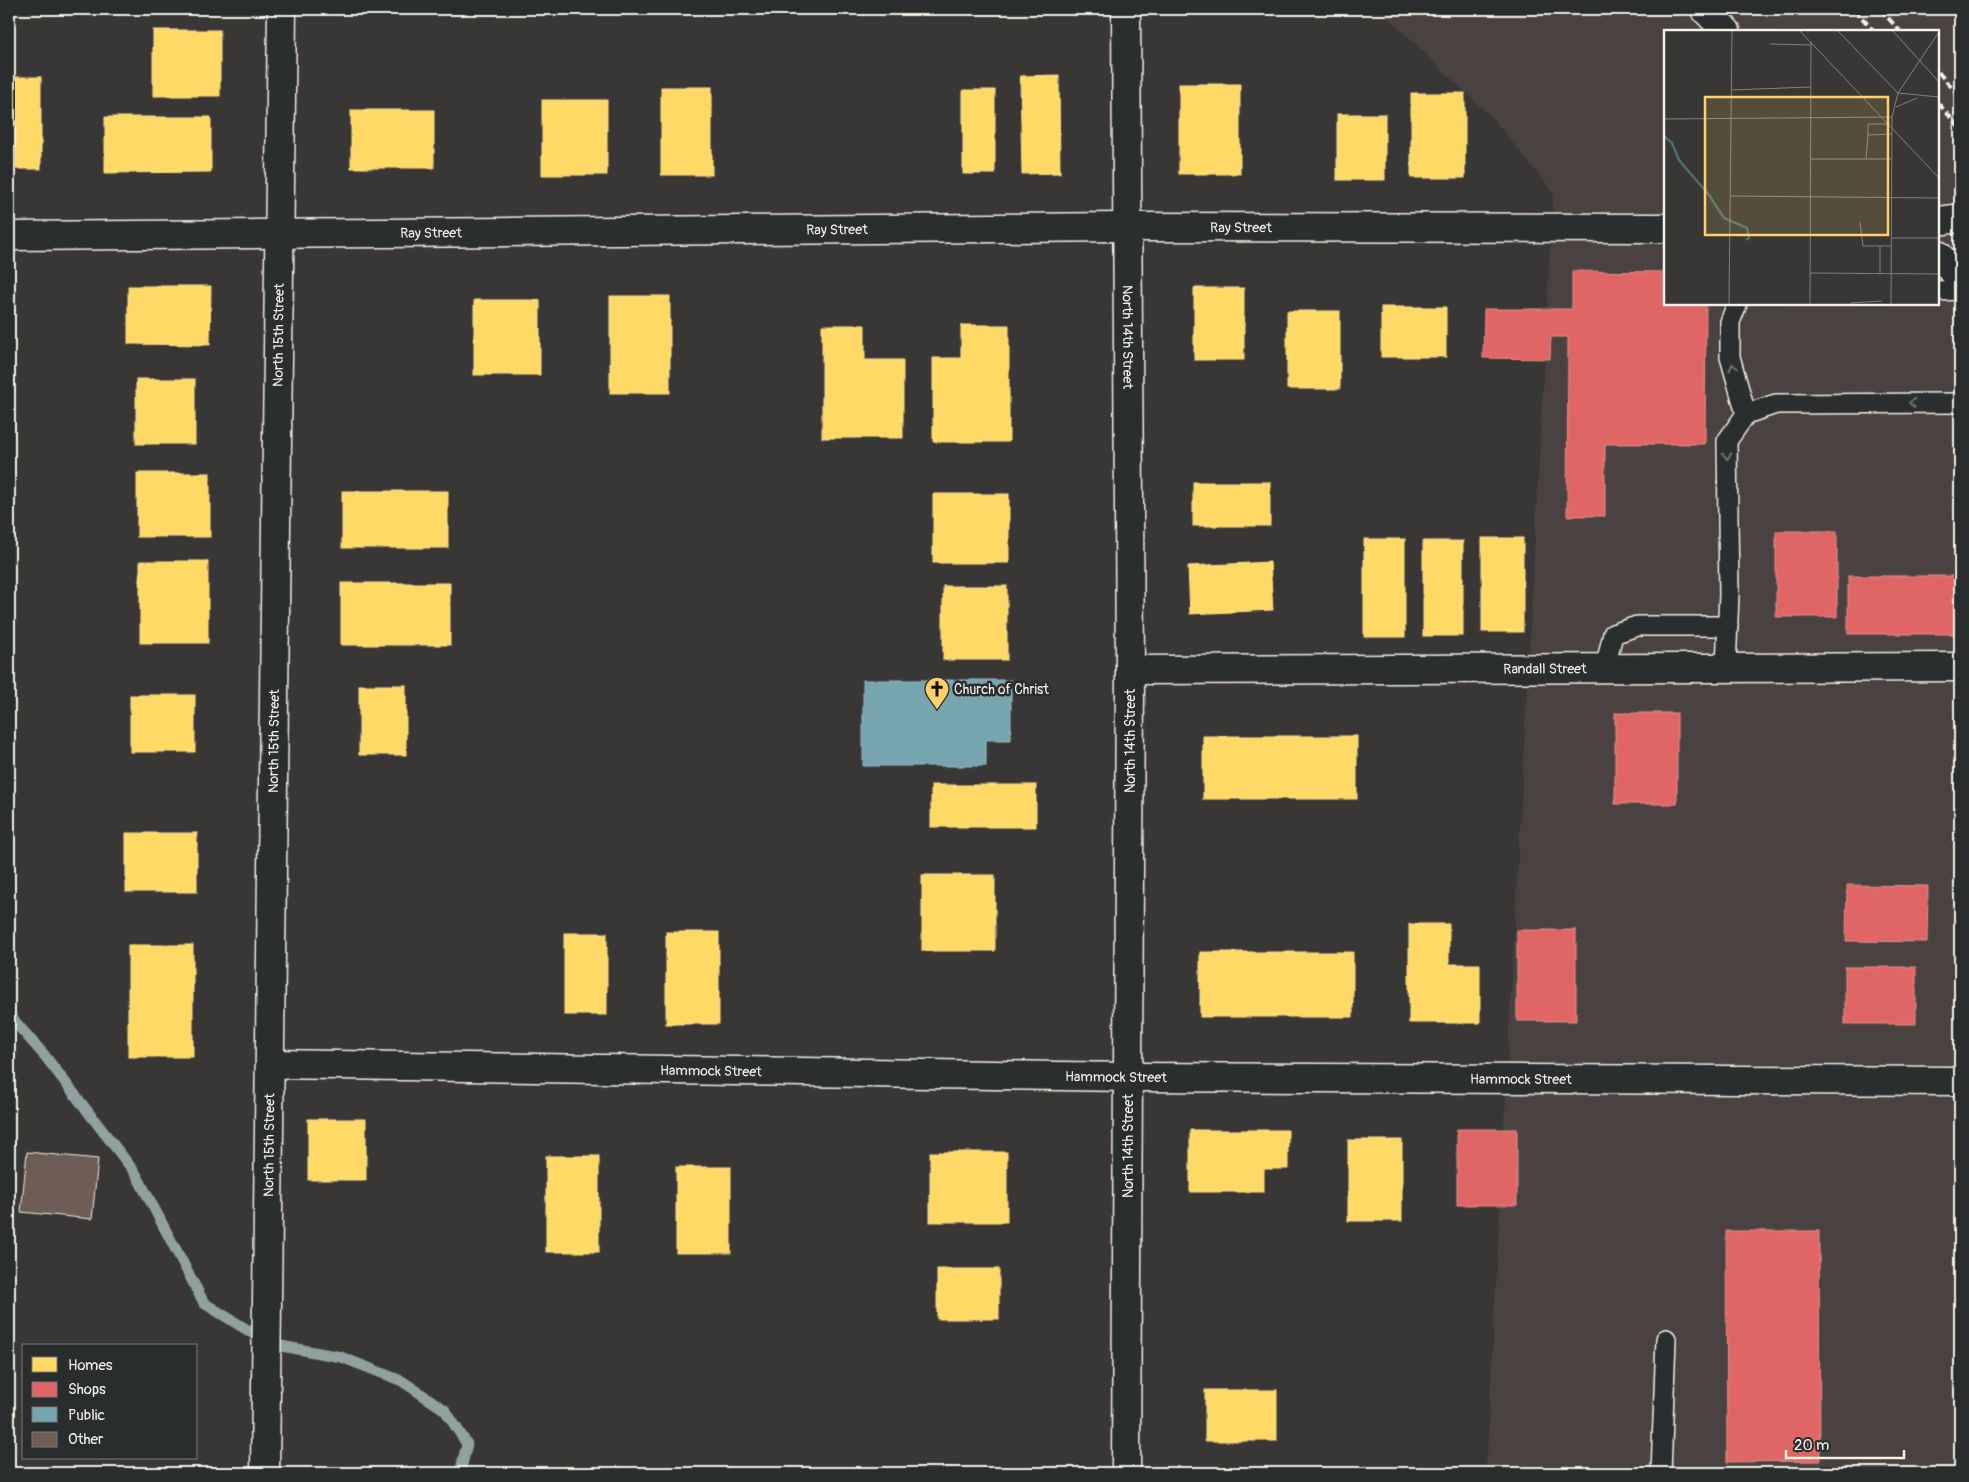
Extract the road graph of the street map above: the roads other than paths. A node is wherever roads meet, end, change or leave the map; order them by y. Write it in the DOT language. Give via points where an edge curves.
graph roads {
  1 [pos="282,9"];
  2 [pos="1126,9"];
  3 [pos="1705,9"];
  4 [pos="1725,30"];
  5 [pos="1960,218"];
  6 [pos="1939,221"];
  7 [pos="1126,227"];
  8 [pos="1664,228"];
  9 [pos="279,234"];
  10 [pos="9,236"];
  11 [pos="1939,255"];
  12 [pos="1960,278"];
  13 [pos="1960,290"];
  14 [pos="1939,291"];
  15 [pos="1737,305"];
  16 [pos="1960,403"];
  17 [pos="1746,414"];
  18 [pos="1728,626"];
  19 [pos="1960,667"];
  20 [pos="1605,668"];
  21 [pos="1726,668"];
  22 [pos="1130,670"];
  23 [pos="271,1064"];
  24 [pos="1128,1077"];
  25 [pos="1960,1081"];
  26 [pos="1666,1339"];
  27 [pos="266,1473"];
  28 [pos="1126,1473"];
  29 [pos="1661,1473"];
  1 -- 9 [label="street, North 15th Street"];
  2 -- 7 [label="street, North 14th Street"];
  3 -- 4 [label="street"];
  5 -- 6 [label="street"];
  7 -- 8 [label="street, Ray Street"];
  7 -- 9 [label="street, Ray Street"];
  7 -- 22 [label="street, North 14th Street"];
  9 -- 10 [label="street, Ray Street"];
  9 -- 23 [label="street, North 15th Street"];
  11 -- 12 [label="street"];
  13 -- 14 [label="lane"];
  17 -- 15 [label="lane, one-way" via="1730,357 1730,322"];
  16 -- 17 [label="lane, one-way" via="1776,404"];
  17 -- 18 [label="lane, one-way" via="1727,441"];
  18 -- 20 [label="lane" via="1637,626 1613,634"];
  18 -- 21 [label="lane"];
  19 -- 21 [label="street, Randall Street"];
  20 -- 21 [label="street, Randall Street"];
  20 -- 22 [label="street, Randall Street"];
  22 -- 24 [label="street, North 14th Street"];
  23 -- 24 [label="street, Hammock Street"];
  23 -- 27 [label="street, North 15th Street"];
  24 -- 25 [label="street, Hammock Street"];
  24 -- 28 [label="street, North 14th Street"];
  26 -- 29 [label="lane"];
}
